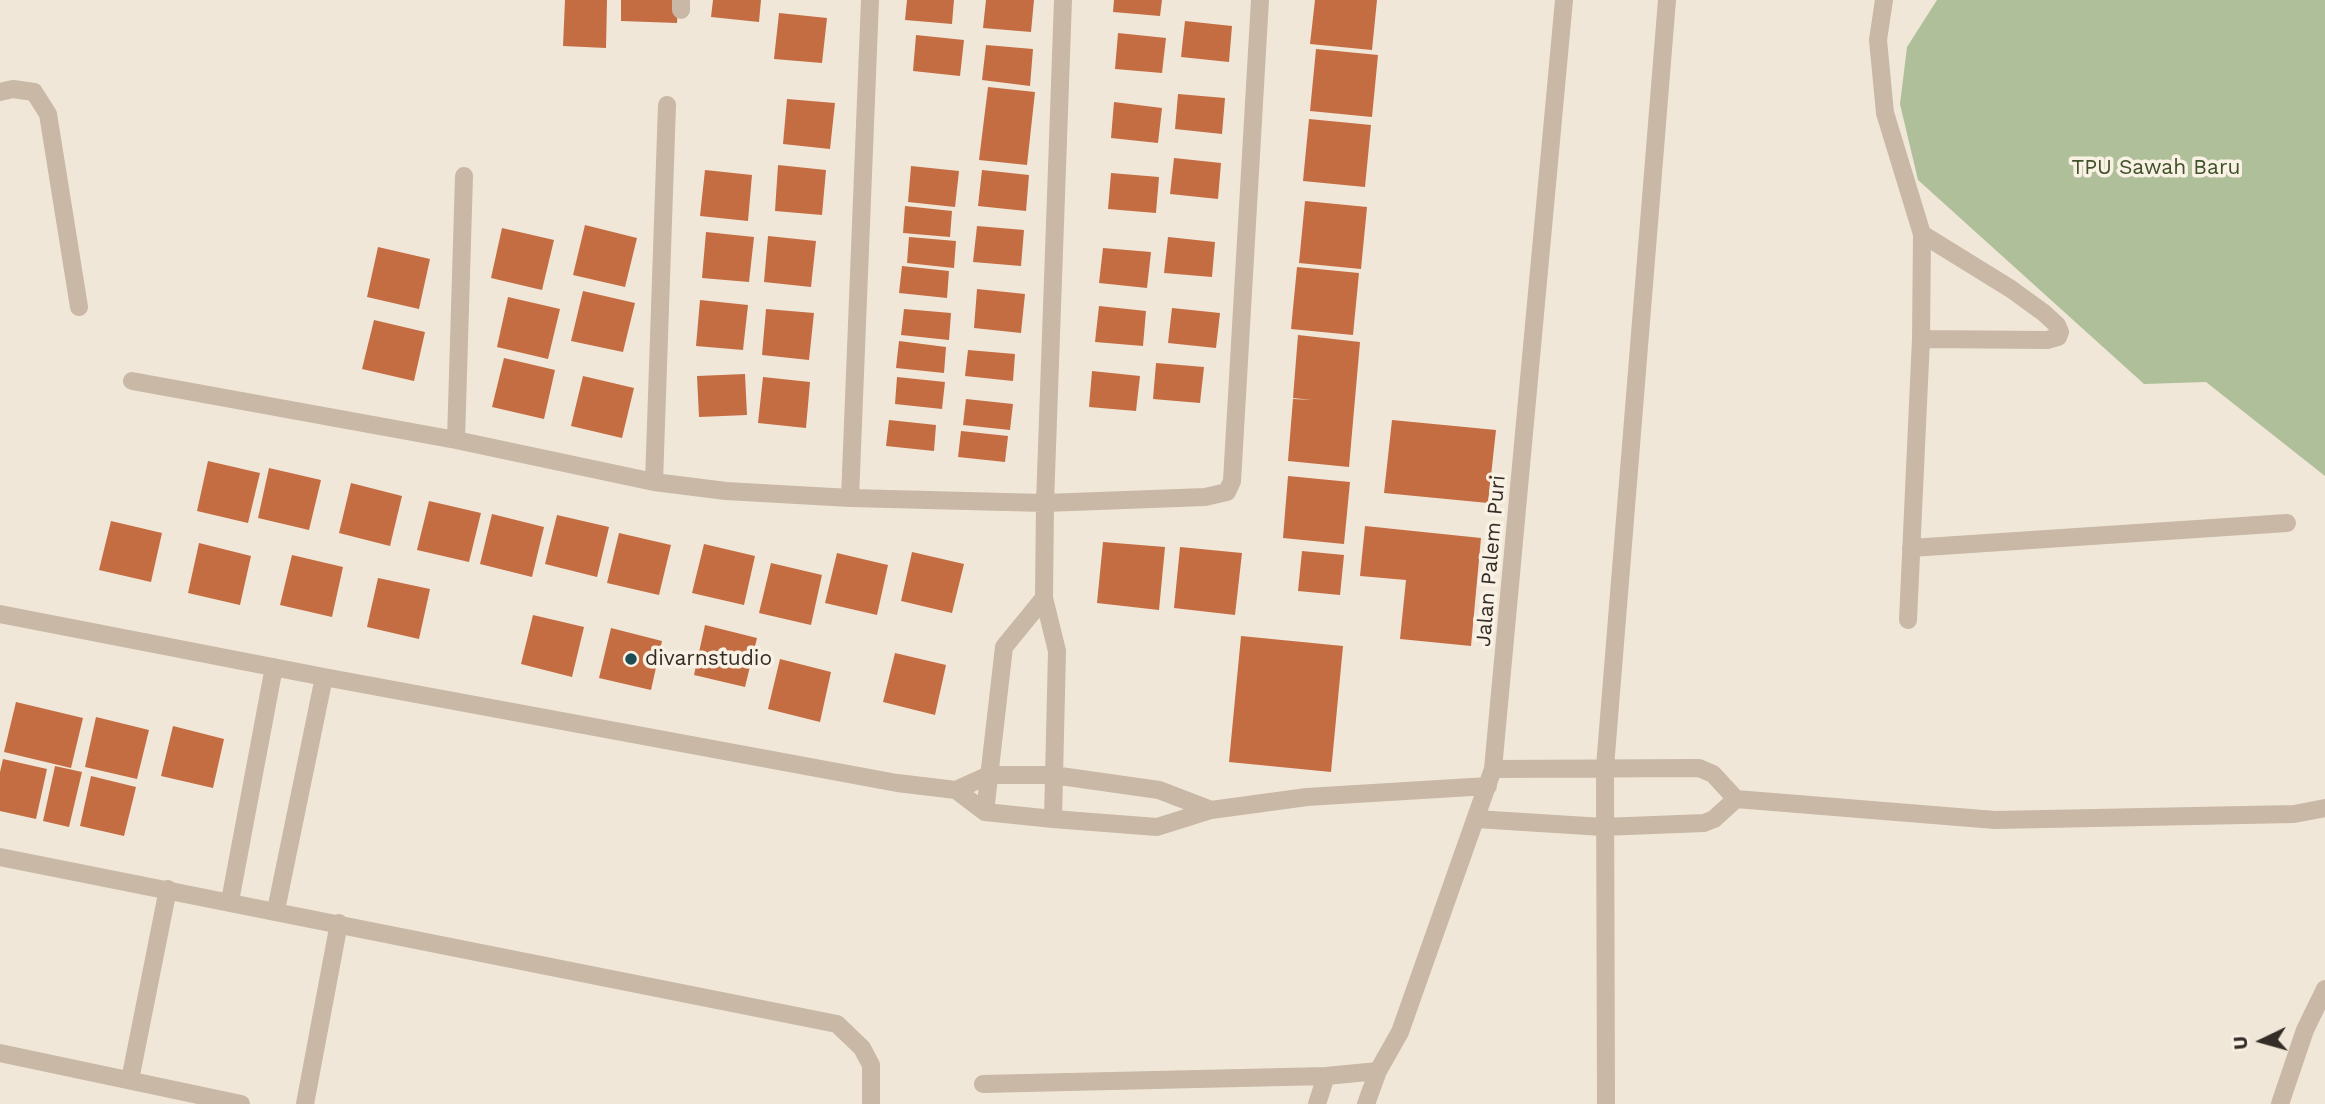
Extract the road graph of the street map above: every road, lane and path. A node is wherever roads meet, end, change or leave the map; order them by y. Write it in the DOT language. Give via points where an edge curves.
graph roads {
  1 [pos="870,0"];
  2 [pos="1063,0"];
  3 [pos="1260,0"];
  4 [pos="1564,0"];
  5 [pos="1667,0"];
  6 [pos="1884,0"];
  7 [pos="0,92"];
  8 [pos="667,105"];
  9 [pos="464,176"];
  10 [pos="1922,234"];
  11 [pos="79,307"];
  12 [pos="1921,339"];
  13 [pos="132,381"];
  14 [pos="456,440"];
  15 [pos="654,482"];
  16 [pos="850,498"];
  17 [pos="1045,503"];
  18 [pos="2287,523"];
  19 [pos="1911,548"];
  20 [pos="1044,598"];
  21 [pos="0,614"];
  22 [pos="1908,620"];
  23 [pos="274,667"];
  24 [pos="324,677"];
  25 [pos="1605,767"];
  26 [pos="989,775"];
  27 [pos="1053,775"];
  28 [pos="1491,778"];
  29 [pos="956,790"];
  30 [pos="1735,799"];
  31 [pos="2325,808"];
  32 [pos="1210,810"];
  33 [pos="985,812"];
  34 [pos="1476,819"];
  35 [pos="1053,820"];
  36 [pos="1603,827"];
  37 [pos="0,856"];
  38 [pos="168,889"];
  39 [pos="229,901"];
  40 [pos="276,911"];
  41 [pos="339,923"];
  42 [pos="2325,989"];
  43 [pos="0,1053"];
  44 [pos="1378,1071"];
  45 [pos="1326,1076"];
  46 [pos="130,1080"];
  47 [pos="983,1084"];
  48 [pos="241,1104"];
  49 [pos="305,1104"];
  50 [pos="871,1104"];
  51 [pos="1317,1104"];
  52 [pos="1366,1104"];
  53 [pos="1606,1104"];
  54 [pos="2280,1104"];
  1 -- 16 [label="street"];
  2 -- 17 [label="street"];
  3 -- 17 [label="street" via="1232,481 1227,492 1205,497"];
  4 -- 28 [label="street, Jalan Palem Puri"];
  5 -- 25 [label="street"];
  6 -- 10 [label="street" via="1878,40 1885,113"];
  7 -- 11 [label="street" via="34,92 48,114"];
  8 -- 15 [label="street"];
  9 -- 14 [label="street"];
  10 -- 12 [label="street"];
  10 -- 12 [label="street" via="2011,289 2044,313 2060,332 2047,340"];
  12 -- 19 [label="street"];
  13 -- 14 [label="street"];
  14 -- 15 [label="street"];
  15 -- 16 [label="street"];
  16 -- 17 [label="street"];
  17 -- 20 [label="street"];
  18 -- 19 [label="street"];
  19 -- 22 [label="street"];
  20 -- 26 [label="street" via="1004,647"];
  20 -- 27 [label="street" via="1057,651"];
  21 -- 23 [label="street"];
  23 -- 24 [label="street"];
  23 -- 39 [label="street"];
  24 -- 29 [label="street"];
  24 -- 40 [label="street"];
  25 -- 28 [label="street"];
  25 -- 30 [label="street" via="1699,768 1713,774"];
  25 -- 36 [label="street"];
  26 -- 27 [label="street"];
  26 -- 29 [label="street"];
  26 -- 33 [label="street"];
  27 -- 32 [label="street" via="1159,790"];
  27 -- 35 [label="street"];
  28 -- 32 [label="street"];
  28 -- 34 [label="street, Jalan Palem Puri"];
  29 -- 33 [label="street"];
  30 -- 31 [label="street" via="1996,820 2294,814"];
  30 -- 36 [label="street" via="1704,823"];
  32 -- 35 [label="street" via="1157,827"];
  33 -- 35 [label="street"];
  34 -- 36 [label="street"];
  34 -- 44 [label="street, Jalan Palem Puri" via="1400,1032"];
  36 -- 53 [label="street"];
  37 -- 38 [label="street"];
  38 -- 39 [label="street"];
  38 -- 46 [label="street"];
  39 -- 40 [label="street"];
  40 -- 41 [label="street"];
  41 -- 49 [label="street"];
  41 -- 50 [label="street" via="837,1024 862,1048 871,1065"];
  42 -- 54 [label="street" via="2305,1030"];
  43 -- 46 [label="street"];
  44 -- 45 [label="street"];
  44 -- 52 [label="street, Jalan Palem Puri"];
  45 -- 47 [label="street"];
  45 -- 51 [label="street"];
  46 -- 48 [label="street"];
}
